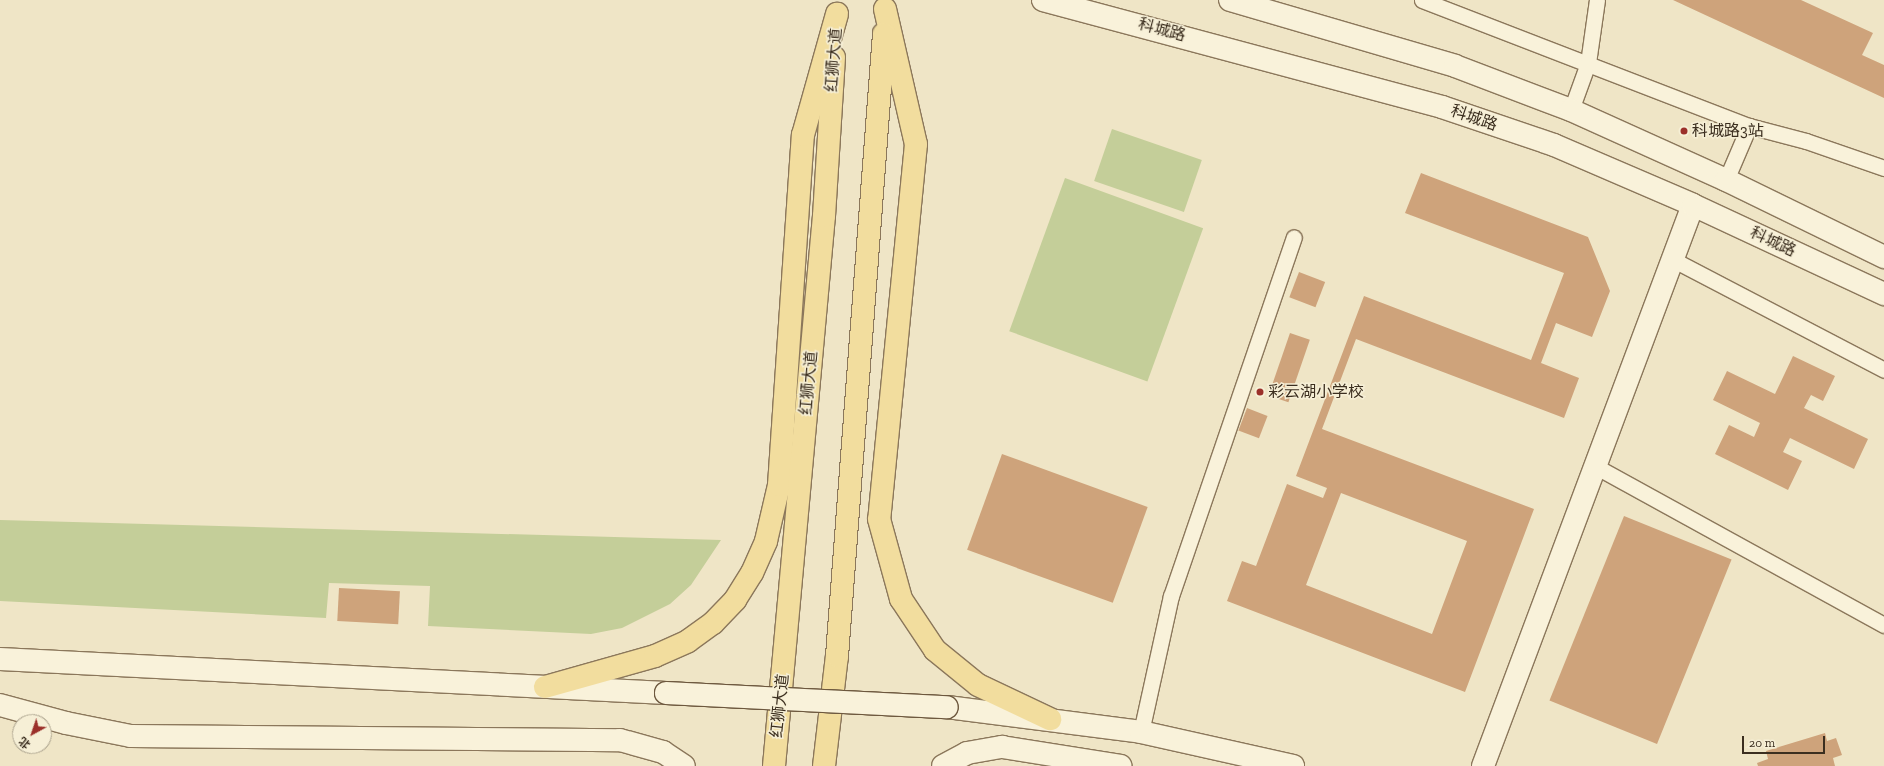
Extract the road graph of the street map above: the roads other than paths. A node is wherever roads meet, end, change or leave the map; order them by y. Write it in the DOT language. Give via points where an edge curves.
graph roads {
  1 [pos="1043,0"];
  2 [pos="1230,0"];
  3 [pos="1422,0"];
  4 [pos="1597,0"];
  5 [pos="885,4"];
  6 [pos="838,7"];
  7 [pos="1588,63"];
  8 [pos="1571,110"];
  9 [pos="1749,126"];
  10 [pos="1884,168"];
  11 [pos="1726,180"];
  12 [pos="1692,205"];
  13 [pos="1294,237"];
  14 [pos="1884,257"];
  15 [pos="1672,259"];
  16 [pos="1884,294"];
  17 [pos="1884,370"];
  18 [pos="1593,465"];
  19 [pos="1884,625"];
  20 [pos="0,659"];
  21 [pos="545,687"];
  22 [pos="0,705"];
  23 [pos="1050,719"];
  24 [pos="1141,732"];
  25 [pos="684,766"];
  26 [pos="774,766"];
  27 [pos="824,766"];
  28 [pos="943,766"];
  29 [pos="1120,766"];
  30 [pos="1293,766"];
  31 [pos="1483,766"];
  1 -- 12 [label="main road, 科城路" via="1442,106 1554,145"];
  2 -- 8 [label="main road" via="1455,66"];
  3 -- 7 [label="lane"];
  4 -- 7 [label="lane"];
  5 -- 23 [label="main road" via="916,144 879,519 901,600 935,650 978,685"];
  5 -- 27 [label="main road" via="838,640"];
  6 -- 21 [label="main road" via="802,135 779,485 766,541 752,573 734,600 713,624 688,641 655,656"];
  6 -- 26 [label="main road, 红狮大道" via="824,216"];
  7 -- 8 [label="lane"];
  7 -- 9 [label="lane"];
  8 -- 11 [label="main road"];
  9 -- 10 [label="lane" via="1806,141"];
  9 -- 11 [label="lane"];
  11 -- 14 [label="main road"];
  12 -- 15 [label="main road"];
  12 -- 16 [label="main road, 科城路"];
  13 -- 24 [label="lane" via="1171,596"];
  15 -- 17 [label="lane"];
  15 -- 18 [label="main road"];
  18 -- 19 [label="lane"];
  18 -- 31 [label="main road"];
  20 -- 21 [label="main road"];
  21 -- 23 [label="main road, bridge" via="947,707"];
  22 -- 25 [label="main road" via="66,723 131,736 620,740 663,752"];
  23 -- 24 [label="main road"];
  24 -- 30 [label="main road"];
  28 -- 29 [label="main road" via="967,753 1002,747"];
}
